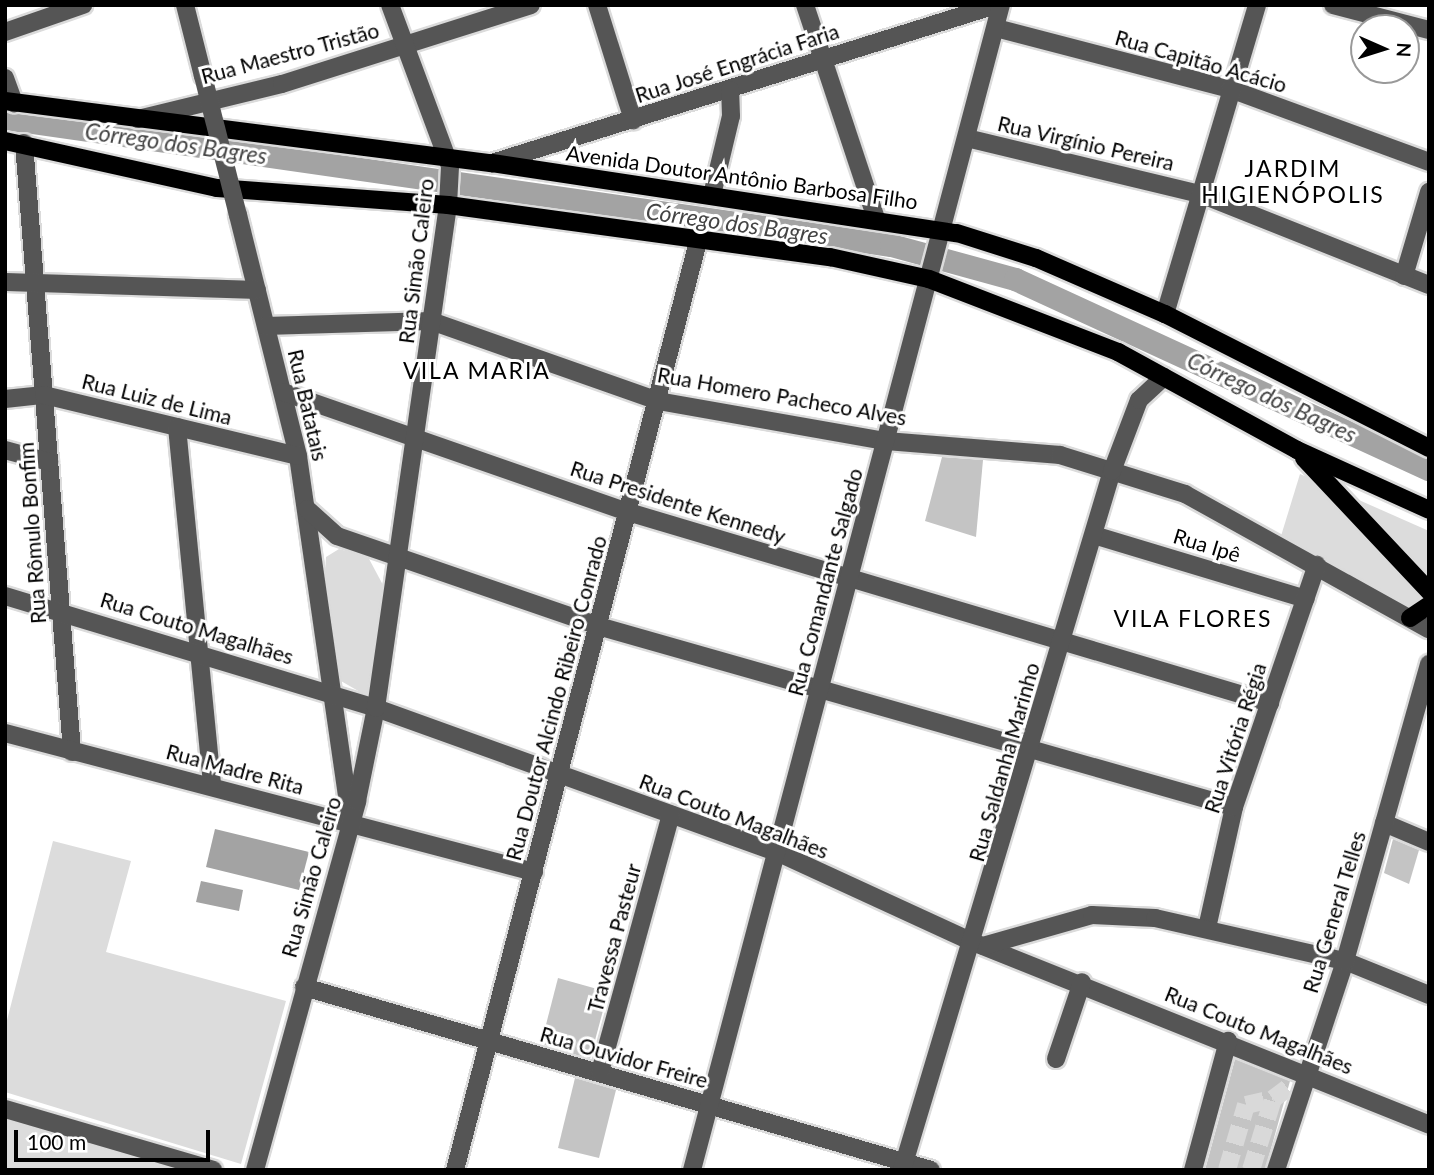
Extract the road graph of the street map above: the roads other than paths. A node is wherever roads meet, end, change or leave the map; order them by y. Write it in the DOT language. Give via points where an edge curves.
graph roads {
  1 [pos="83,5"];
  2 [pos="186,5"];
  3 [pos="390,5"];
  4 [pos="531,5"];
  5 [pos="597,5"];
  6 [pos="805,5"];
  7 [pos="999,5"];
  8 [pos="1257,5"];
  9 [pos="1333,5"];
  10 [pos="996,28"];
  11 [pos="1429,30"];
  12 [pos="5,32"];
  13 [pos="404,45"];
  14 [pos="824,60"];
  15 [pos="5,78"];
  16 [pos="1230,89"];
  17 [pos="730,90"];
  18 [pos="9,102"];
  19 [pos="180,106"];
  20 [pos="633,120"];
  21 [pos="134,121"];
  22 [pos="177,126"];
  23 [pos="967,138"];
  24 [pos="5,141"];
  25 [pos="24,143"];
  26 [pos="1429,162"];
  27 [pos="492,163"];
  28 [pos="450,166"];
  29 [pos="1429,191"];
  30 [pos="1200,194"];
  31 [pos="712,195"];
  32 [pos="449,201"];
  33 [pos="876,219"];
  34 [pos="941,237"];
  35 [pos="699,238"];
  36 [pos="930,275"];
  37 [pos="1404,276"];
  38 [pos="35,281"];
  39 [pos="5,282"];
  40 [pos="1429,285"];
  41 [pos="257,290"];
  42 [pos="1165,314"];
  43 [pos="431,321"];
  44 [pos="266,327"];
  45 [pos="1164,377"];
  46 [pos="283,392"];
  47 [pos="44,395"];
  48 [pos="5,399"];
  49 [pos="658,401"];
  50 [pos="177,427"];
  51 [pos="416,441"];
  52 [pos="886,441"];
  53 [pos="1429,448"];
  54 [pos="5,450"];
  55 [pos="1297,450"];
  56 [pos="298,456"];
  57 [pos="49,462"];
  58 [pos="1112,471"];
  59 [pos="307,509"];
  60 [pos="1429,510"];
  61 [pos="628,512"];
  62 [pos="1094,535"];
  63 [pos="337,536"];
  64 [pos="383,551"];
  65 [pos="313,552"];
  66 [pos="1317,565"];
  67 [pos="847,579"];
  68 [pos="1429,592"];
  69 [pos="393,594"];
  70 [pos="5,596"];
  71 [pos="1306,599"];
  72 [pos="1429,605"];
  73 [pos="61,611"];
  74 [pos="1410,618"];
  75 [pos="598,626"];
  76 [pos="1429,629"];
  77 [pos="1063,643"];
  78 [pos="199,651"];
  79 [pos="1429,664"];
  80 [pos="818,692"];
  81 [pos="335,695"];
  82 [pos="1269,704"];
  83 [pos="376,708"];
  84 [pos="5,733"];
  85 [pos="1032,749"];
  86 [pos="72,752"];
  87 [pos="560,776"];
  88 [pos="212,785"];
  89 [pos="1234,807"];
  90 [pos="671,815"];
  91 [pos="349,822"];
  92 [pos="1384,823"];
  93 [pos="1429,842"];
  94 [pos="779,853"];
  95 [pos="534,872"];
  96 [pos="1207,928"];
  97 [pos="979,944"];
  98 [pos="1345,961"];
  99 [pos="1082,982"];
  100 [pos="304,987"];
  101 [pos="1429,995"];
  102 [pos="1228,1041"];
  103 [pos="488,1042"];
  104 [pos="1056,1059"];
  105 [pos="600,1072"];
  106 [pos="1306,1074"];
  107 [pos="1289,1087"];
  108 [pos="710,1105"];
  109 [pos="5,1110"];
  110 [pos="1429,1125"];
  111 [pos="903,1166"];
  112 [pos="212,1170"];
  113 [pos="256,1170"];
  114 [pos="454,1170"];
  115 [pos="692,1170"];
  116 [pos="931,1170"];
  117 [pos="1193,1170"];
  118 [pos="1276,1170"];
  1 -- 12 [label="street"];
  2 -- 41 [label="street, Rua Batatais, bridge"];
  3 -- 13 [label="street"];
  4 -- 13 [label="street, Rua Maestro Tristão"];
  5 -- 20 [label="street"];
  6 -- 14 [label="street"];
  7 -- 10 [label="street, Rua Comandante Salgado"];
  7 -- 14 [label="street, Rua José Engrácia Faria"];
  8 -- 16 [label="street"];
  9 -- 11 [label="street"];
  10 -- 16 [label="street, Rua Capitão Acácio"];
  10 -- 23 [label="street, Rua Comandante Salgado"];
  13 -- 19 [label="street, Rua Maestro Tristão" via="282,84"];
  13 -- 28 [label="street"];
  14 -- 17 [label="street, Rua José Engrácia Faria"];
  14 -- 33 [label="street"];
  15 -- 18 [label="street"];
  16 -- 26 [label="street, Rua Capitão Acácio"];
  16 -- 30 [label="street"];
  17 -- 20 [label="street, Rua José Engrácia Faria"];
  17 -- 31 [label="street" via="731,116"];
  18 -- 21 [label="main road, Avenida Doutor Antônio Barbosa Filho"];
  19 -- 21 [label="street, Rua Maestro Tristão"];
  19 -- 22 [label="street, Rua Maestro Tristão"];
  20 -- 27 [label="street, Rua José Engrácia Faria"];
  21 -- 22 [label="main road, Avenida Doutor Antônio Barbosa Filho"];
  22 -- 28 [label="main road, Avenida Doutor Antônio Barbosa Filho"];
  23 -- 30 [label="street, Rua Virgínio Pereira"];
  23 -- 34 [label="street, Rua Comandante Salgado"];
  24 -- 25 [label="main road"];
  25 -- 32 [label="main road" via="217,188"];
  25 -- 38 [label="street, Rua Rômulo Bonfim"];
  27 -- 28 [label="main road, Avenida Doutor Antônio Barbosa Filho"];
  27 -- 31 [label="main road, Avenida Doutor Antônio Barbosa Filho"];
  28 -- 32 [label="street, Rua Simão Caleiro"];
  29 -- 37 [label="street"];
  30 -- 37 [label="street, Rua Virgínio Pereira"];
  30 -- 42 [label="street"];
  31 -- 33 [label="main road, Avenida Doutor Antônio Barbosa Filho"];
  32 -- 35 [label="main road"];
  32 -- 43 [label="street, Rua Simão Caleiro"];
  33 -- 34 [label="main road, Avenida Doutor Antônio Barbosa Filho"];
  34 -- 36 [label="street, Rua Comandante Salgado"];
  34 -- 42 [label="main road, Avenida Doutor Antônio Barbosa Filho" via="1036,258"];
  35 -- 36 [label="main road"];
  35 -- 49 [label="street, Rua Doutor Alcindo Ribeiro Conrado"];
  36 -- 45 [label="main road" via="1065,328"];
  36 -- 52 [label="street, Rua Comandante Salgado"];
  37 -- 40 [label="street, Rua Virgínio Pereira"];
  38 -- 39 [label="street"];
  38 -- 41 [label="street"];
  38 -- 47 [label="street, Rua Rômulo Bonfim"];
  41 -- 44 [label="street, Rua Batatais"];
  42 -- 53 [label="main road, Avenida Doutor Antônio Barbosa Filho"];
  43 -- 44 [label="street, Rua Homero Pacheco Alves"];
  43 -- 49 [label="street, Rua Homero Pacheco Alves"];
  43 -- 51 [label="street, Rua Simão Caleiro"];
  44 -- 46 [label="street, Rua Batatais"];
  45 -- 55 [label="main road"];
  45 -- 58 [label="street, Rua Saldanha Marinho" via="1139,400"];
  46 -- 51 [label="street, Rua Presidente Kennedy"];
  46 -- 56 [label="street, Rua Batatais"];
  47 -- 48 [label="street, Rua Luiz de Lima"];
  47 -- 50 [label="street, Rua Luiz de Lima"];
  47 -- 57 [label="street, Rua Rômulo Bonfim"];
  49 -- 52 [label="street, Rua Homero Pacheco Alves"];
  49 -- 61 [label="street, Rua Doutor Alcindo Ribeiro Conrado"];
  50 -- 56 [label="street, Rua Luiz de Lima"];
  50 -- 78 [label="street"];
  51 -- 61 [label="street, Rua Presidente Kennedy"];
  51 -- 64 [label="street, Rua Simão Caleiro" via="402,533"];
  52 -- 58 [label="street, Rua Homero Pacheco Alves" via="1015,446"];
  52 -- 67 [label="street, Rua Comandante Salgado"];
  54 -- 57 [label="street"];
  55 -- 60 [label="main road"];
  55 -- 68 [label="main road"];
  56 -- 59 [label="street, Rua Batatais"];
  57 -- 73 [label="street, Rua Rômulo Bonfim"];
  58 -- 62 [label="street, Rua Saldanha Marinho"];
  58 -- 66 [label="street, Rua Homero Pacheco Alves" via="1185,494"];
  59 -- 63 [label="street"];
  59 -- 65 [label="street, Rua Batatais"];
  61 -- 67 [label="street, Rua Presidente Kennedy"];
  61 -- 75 [label="street, Rua Doutor Alcindo Ribeiro Conrado"];
  62 -- 71 [label="street, Rua Ipê"];
  62 -- 77 [label="street, Rua Saldanha Marinho"];
  63 -- 64 [label="street"];
  63 -- 65 [label="street"];
  64 -- 69 [label="street, Rua Simão Caleiro"];
  64 -- 69 [label="street, Rua Simão Caleiro"];
  64 -- 75 [label="street"];
  65 -- 81 [label="street, Rua Batatais"];
  66 -- 71 [label="street, Rua Vitória Régia"];
  66 -- 74 [label="street, Rua Homero Pacheco Alves"];
  67 -- 77 [label="street, Rua Presidente Kennedy"];
  67 -- 80 [label="street, Rua Comandante Salgado"];
  69 -- 83 [label="street, Rua Simão Caleiro"];
  70 -- 73 [label="street, Rua Couto Magalhães"];
  71 -- 82 [label="street, Rua Vitória Régia"];
  72 -- 74 [label="main road"];
  73 -- 78 [label="street, Rua Couto Magalhães"];
  73 -- 86 [label="street, Rua Rômulo Bonfim"];
  74 -- 76 [label="street, Rua Homero Pacheco Alves"];
  75 -- 80 [label="street"];
  75 -- 87 [label="street, Rua Doutor Alcindo Ribeiro Conrado"];
  77 -- 82 [label="street, Rua Presidente Kennedy"];
  77 -- 85 [label="street, Rua Saldanha Marinho"];
  78 -- 81 [label="street, Rua Couto Magalhães"];
  78 -- 88 [label="street"];
  79 -- 92 [label="street, Rua General Telles"];
  80 -- 85 [label="street"];
  80 -- 94 [label="street, Rua Comandante Salgado"];
  81 -- 83 [label="street, Rua Couto Magalhães"];
  81 -- 91 [label="street, Rua Batatais"];
  82 -- 89 [label="street, Rua Vitória Régia"];
  83 -- 87 [label="street, Rua Couto Magalhães"];
  83 -- 91 [label="street, Rua Simão Caleiro"];
  84 -- 86 [label="street, Rua Madre Rita"];
  85 -- 89 [label="street"];
  85 -- 97 [label="street, Rua Saldanha Marinho"];
  86 -- 88 [label="street, Rua Madre Rita"];
  87 -- 90 [label="street, Rua Couto Magalhães"];
  87 -- 95 [label="street, Rua Doutor Alcindo Ribeiro Conrado"];
  88 -- 91 [label="street, Rua Madre Rita"];
  89 -- 96 [label="street, Rua Vitória Régia"];
  90 -- 94 [label="street, Rua Couto Magalhães"];
  90 -- 105 [label="street, Travessa Pasteur"];
  91 -- 95 [label="street, Rua Madre Rita"];
  91 -- 100 [label="street, Rua Simão Caleiro"];
  92 -- 93 [label="street"];
  92 -- 98 [label="street, Rua General Telles"];
  94 -- 97 [label="street, Rua Couto Magalhães"];
  94 -- 108 [label="street, Rua Comandante Salgado"];
  95 -- 103 [label="street, Rua Doutor Alcindo Ribeiro Conrado"];
  96 -- 97 [label="street" via="1092,915"];
  96 -- 98 [label="street"];
  97 -- 99 [label="street, Rua Couto Magalhães"];
  97 -- 111 [label="street, Rua Saldanha Marinho"];
  98 -- 101 [label="street"];
  98 -- 106 [label="street, Rua General Telles"];
  99 -- 102 [label="street, Rua Couto Magalhães"];
  99 -- 104 [label="street"];
  100 -- 103 [label="street, Rua Ouvidor Freire"];
  100 -- 113 [label="street, Rua Simão Caleiro"];
  102 -- 106 [label="street, Rua Couto Magalhães"];
  102 -- 117 [label="street"];
  103 -- 105 [label="street, Rua Ouvidor Freire"];
  103 -- 114 [label="street, Rua Doutor Alcindo Ribeiro Conrado"];
  105 -- 108 [label="street, Rua Ouvidor Freire"];
  106 -- 107 [label="street"];
  106 -- 110 [label="street, Rua Couto Magalhães"];
  106 -- 118 [label="street, Rua General Telles"];
  108 -- 111 [label="street, Rua Ouvidor Freire"];
  108 -- 115 [label="street, Rua Comandante Salgado"];
  109 -- 112 [label="street"];
  111 -- 116 [label="street, Rua Ouvidor Freire"];
}
